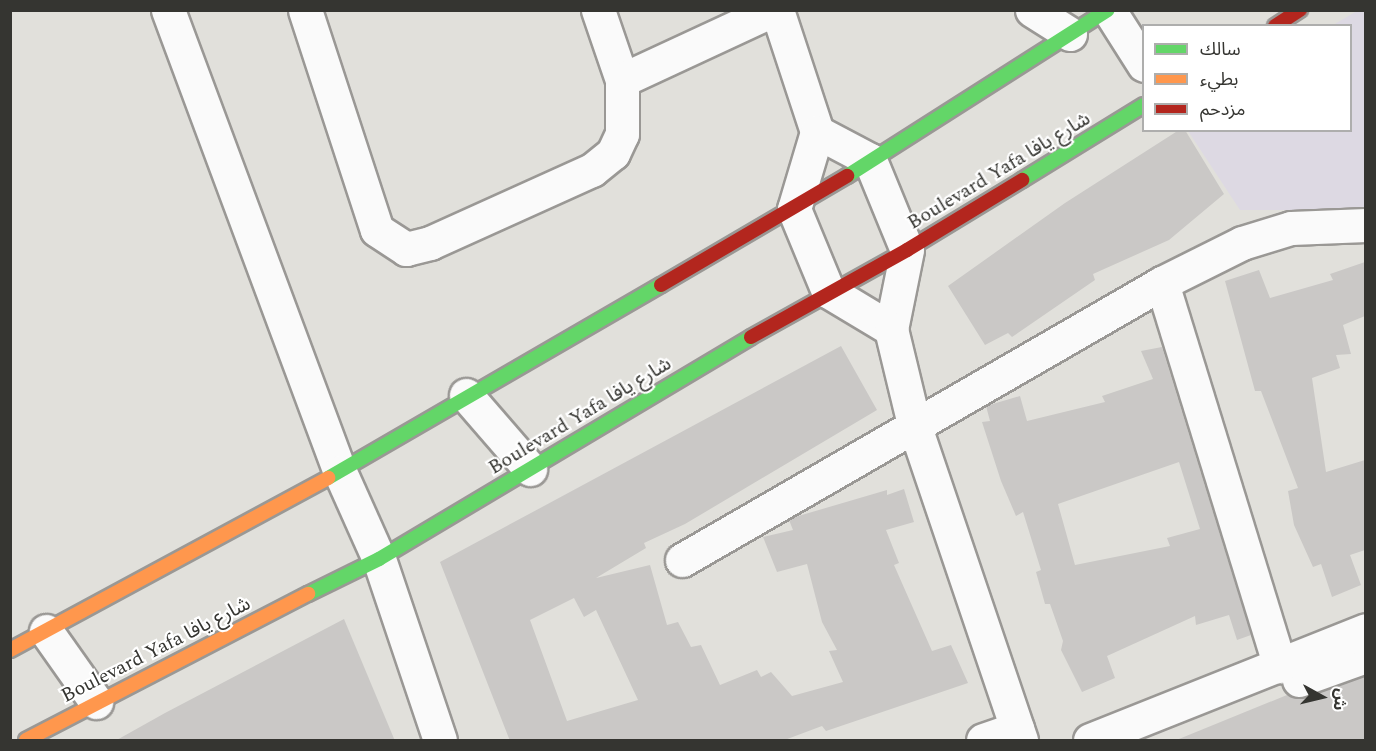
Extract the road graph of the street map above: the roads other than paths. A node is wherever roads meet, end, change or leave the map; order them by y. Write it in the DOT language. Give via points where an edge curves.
graph roads {
  1 [pos="168,10"];
  2 [pos="305,10"];
  3 [pos="598,10"];
  4 [pos="775,10"];
  5 [pos="1032,10"];
  6 [pos="1109,10"];
  7 [pos="1300,10"];
  8 [pos="1278,24"];
  9 [pos="1070,34"];
  10 [pos="1142,63"];
  11 [pos="622,80"];
  12 [pos="1142,106"];
  13 [pos="817,132"];
  14 [pos="870,160"];
  15 [pos="794,209"];
  16 [pos="1365,225"];
  17 [pos="908,250"];
  18 [pos="1162,283"];
  19 [pos="828,291"];
  20 [pos="891,329"];
  21 [pos="466,395"];
  22 [pos="914,424"];
  23 [pos="530,469"];
  24 [pos="340,472"];
  25 [pos="380,559"];
  26 [pos="682,560"];
  27 [pos="1365,630"];
  28 [pos="46,631"];
  29 [pos="10,650"];
  30 [pos="1365,656"];
  31 [pos="1280,666"];
  32 [pos="96,702"];
  33 [pos="1019,734"];
  34 [pos="26,741"];
  35 [pos="440,741"];
  36 [pos="983,741"];
  37 [pos="1090,741"];
  38 [pos="1131,741"];
  1 -- 24 [label="street"];
  2 -- 11 [label="street" via="377,230 406,249 430,243 592,170 613,153 622,134"];
  3 -- 11 [label="street"];
  4 -- 11 [label="street"];
  4 -- 13 [label="street"];
  5 -- 9 [label="street"];
  6 -- 9 [label="street"];
  6 -- 10 [label="street"];
  7 -- 8 [label="street"];
  9 -- 14 [label="street"];
  12 -- 17 [label="street, Boulevard Yafa شارع يافا"];
  13 -- 14 [label="street"];
  13 -- 15 [label="street"];
  14 -- 15 [label="street"];
  14 -- 17 [label="street"];
  15 -- 19 [label="street"];
  15 -- 21 [label="street"];
  16 -- 18 [label="street" via="1291,228 1242,243"];
  17 -- 19 [label="street, Boulevard Yafa شارع يافا"];
  17 -- 20 [label="street"];
  18 -- 22 [label="street"];
  18 -- 31 [label="street"];
  19 -- 20 [label="street"];
  19 -- 23 [label="street, Boulevard Yafa شارع يافا"];
  20 -- 22 [label="street"];
  21 -- 23 [label="street"];
  21 -- 24 [label="street"];
  22 -- 26 [label="street"];
  22 -- 33 [label="street"];
  23 -- 25 [label="street, Boulevard Yafa شارع يافا"];
  24 -- 25 [label="street"];
  24 -- 28 [label="street"];
  25 -- 32 [label="street, Boulevard Yafa شارع يافا"];
  25 -- 35 [label="street"];
  27 -- 31 [label="street"];
  28 -- 29 [label="street"];
  28 -- 32 [label="street"];
  30 -- 38 [label="street"];
  31 -- 37 [label="street"];
  32 -- 34 [label="street, Boulevard Yafa شارع يافا"];
  33 -- 36 [label="street"];
}
